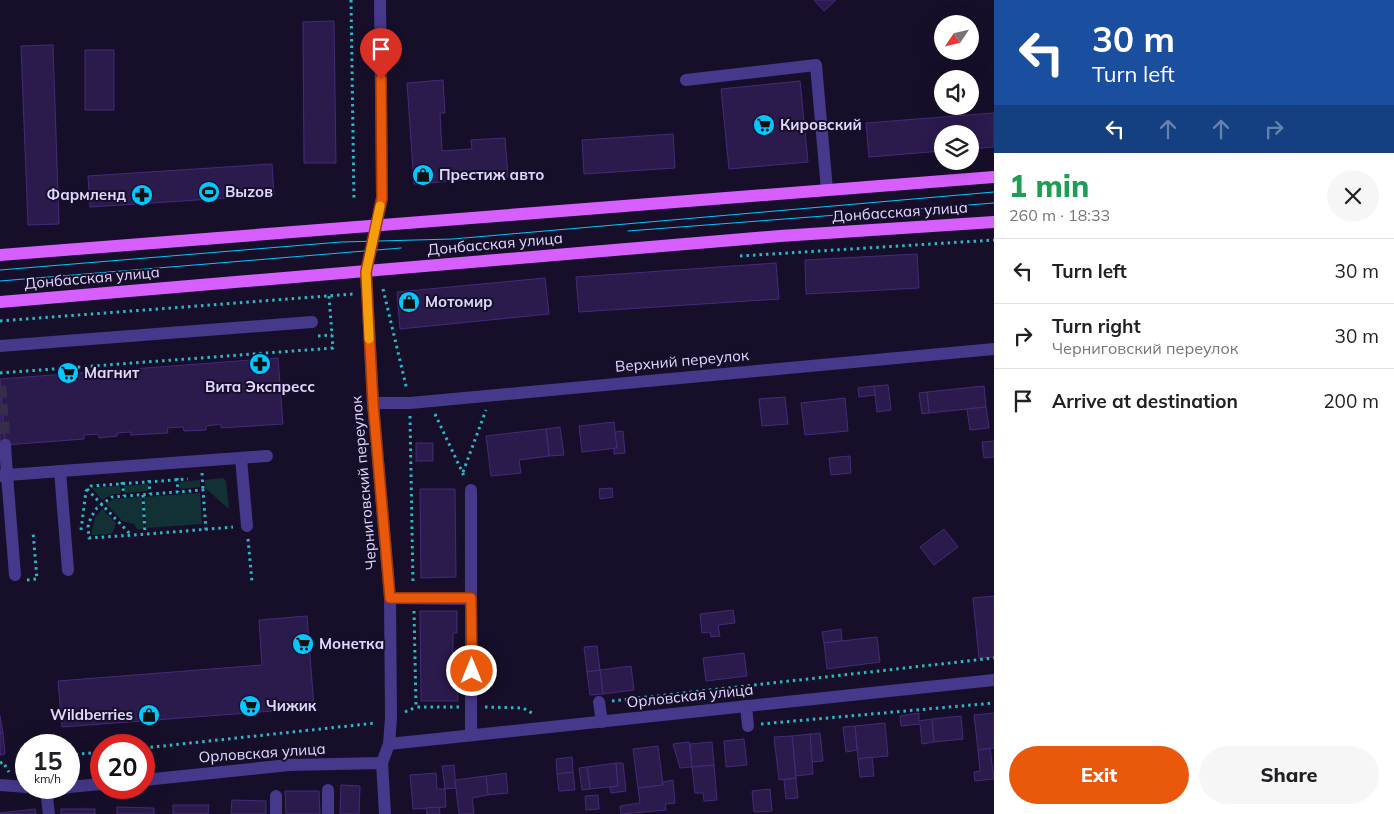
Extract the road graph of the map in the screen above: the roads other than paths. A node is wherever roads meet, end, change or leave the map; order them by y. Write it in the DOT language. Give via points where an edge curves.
graph roads {
  1 [pos="380,0"];
  2 [pos="686,80"];
  3 [pos="994,177"];
  4 [pos="826,190"];
  5 [pos="994,222"];
  6 [pos="376,225"];
  7 [pos="0,255"];
  8 [pos="366,272"];
  9 [pos="0,302"];
  10 [pos="312,322"];
  11 [pos="0,346"];
  12 [pos="994,349"];
  13 [pos="373,403"];
  14 [pos="5,445"];
  15 [pos="266,456"];
  16 [pos="241,458"];
  17 [pos="60,471"];
  18 [pos="3,476"];
  19 [pos="471,490"];
  20 [pos="240,527"];
  21 [pos="68,570"];
  22 [pos="15,574"];
  23 [pos="390,598"];
  24 [pos="471,598"];
  25 [pos="994,680"];
  26 [pos="599,702"];
  27 [pos="746,706"];
  28 [pos="602,722"];
  29 [pos="748,726"];
  30 [pos="471,736"];
  31 [pos="388,744"];
  32 [pos="382,763"];
  33 [pos="155,779"];
  34 [pos="0,785"];
  35 [pos="15,786"];
  36 [pos="328,790"];
  37 [pos="276,796"];
  38 [pos="47,799"];
  39 [pos="49,814"];
  40 [pos="276,814"];
  41 [pos="328,814"];
  42 [pos="385,814"];
  1 -- 6 [label="street, Черниговский переулок" via="382,198"];
  2 -- 4 [label="street" via="816,65"];
  3 -- 4 [label="main road, Донбасская улица"];
  4 -- 6 [label="main road, Донбасская улица"];
  5 -- 8 [label="main road, Донбасская улица" via="780,236"];
  6 -- 7 [label="main road, Донбасская улица"];
  6 -- 8 [label="street, Черниговский переулок"];
  8 -- 9 [label="main road, Донбасская улица"];
  8 -- 13 [label="street, Черниговский переулок"];
  10 -- 11 [label="street"];
  12 -- 13 [label="street, Верхний переулок"];
  13 -- 23 [label="street, Черниговский переулок"];
  14 -- 18 [label="street"];
  15 -- 16 [label="street"];
  16 -- 17 [label="street"];
  16 -- 20 [label="street"];
  17 -- 18 [label="street"];
  17 -- 21 [label="street"];
  18 -- 22 [label="street"];
  19 -- 24 [label="street"];
  23 -- 24 [label="street"];
  23 -- 31 [label="street, Черниговский переулок" via="391,718"];
  24 -- 30 [label="street"];
  25 -- 27 [label="street, Орловская улица"];
  26 -- 28 [label="street"];
  27 -- 28 [label="street, Орловская улица"];
  27 -- 29 [label="street"];
  28 -- 30 [label="street, Орловская улица"];
  30 -- 31 [label="street, Орловская улица"];
  31 -- 32 [label="street, Черниговский переулок"];
  32 -- 33 [label="street, Орловская улица" via="289,765"];
  32 -- 42 [label="street, Черниговский переулок"];
  34 -- 35 [label="street"];
  36 -- 41 [label="street"];
  37 -- 40 [label="street"];
  38 -- 39 [label="street"];
}
